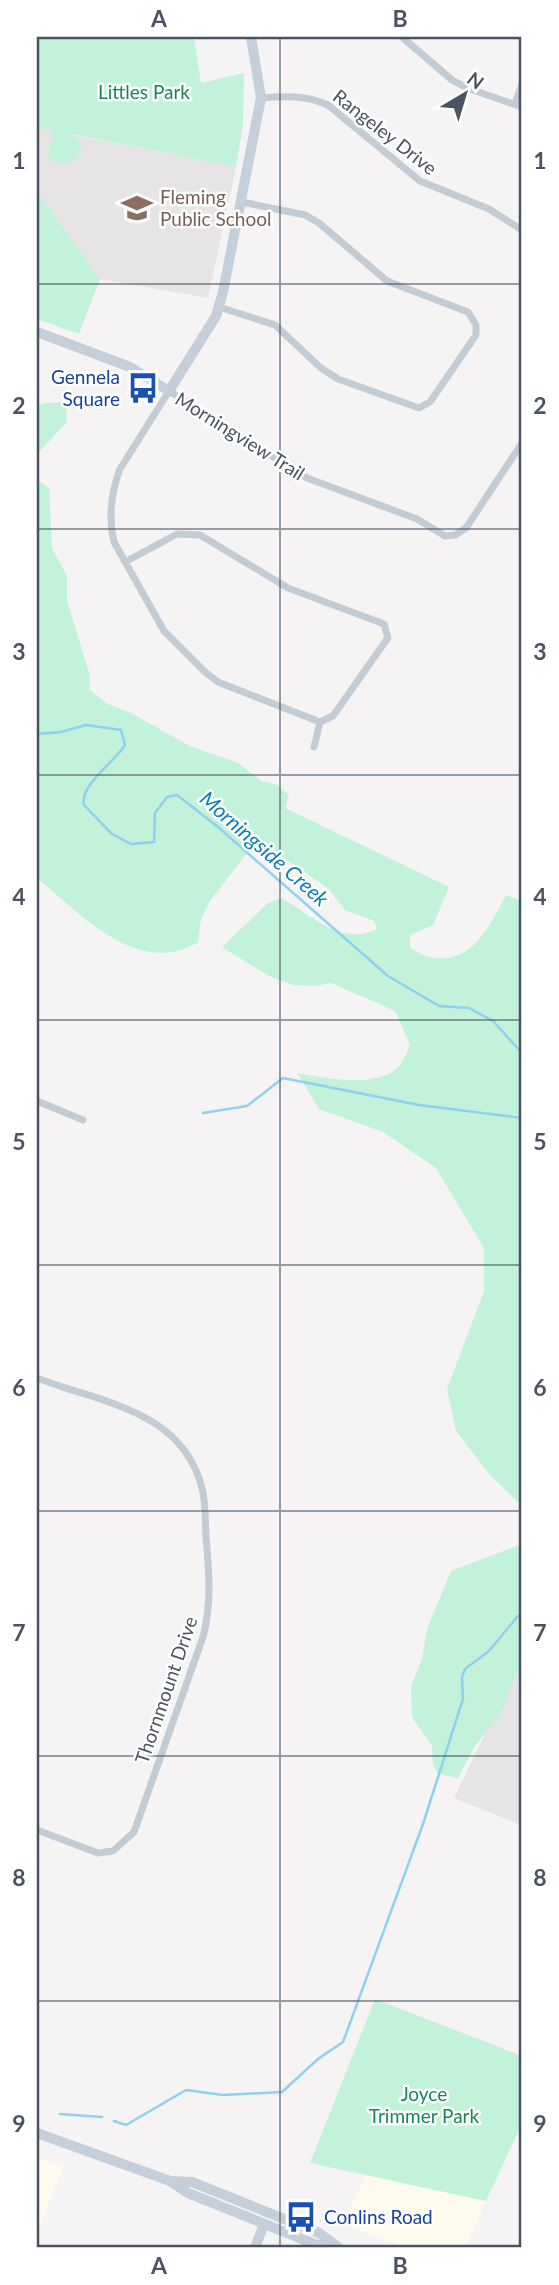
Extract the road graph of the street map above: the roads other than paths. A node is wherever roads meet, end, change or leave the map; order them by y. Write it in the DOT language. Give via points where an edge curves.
graph roads {
  1 [pos="251,37"];
  2 [pos="402,37"];
  3 [pos="522,84"];
  4 [pos="261,98"];
  5 [pos="519,106"];
  6 [pos="242,202"];
  7 [pos="522,230"];
  8 [pos="219,307"];
  9 [pos="37,332"];
  10 [pos="169,391"];
  11 [pos="522,443"];
  12 [pos="125,562"];
  13 [pos="320,722"];
  14 [pos="314,747"];
  15 [pos="37,1101"];
  16 [pos="83,1120"];
  17 [pos="37,1378"];
  18 [pos="37,1830"];
  19 [pos="37,2133"];
  20 [pos="170,2181"];
  21 [pos="264,2224"];
  22 [pos="255,2248"];
  23 [pos="339,2248"];
  1 -- 4 [label="street"];
  2 -- 5 [label="street" via="452,80"];
  3 -- 5 [label="street"];
  4 -- 6 [label="street"];
  4 -- 7 [label="street, Rangeley Drive" via="314,98 328,105 420,181 489,209"];
  6 -- 8 [label="street"];
  6 -- 8 [label="street" via="305,215 387,281 468,312 476,324 476,335 430,402 419,408 338,379 275,325"];
  8 -- 10 [label="street"];
  9 -- 10 [label="street, Morningview Trail" via="130,367"];
  10 -- 11 [label="street, Morningview Trail" via="297,473 446,536 466,528"];
  10 -- 12 [label="street" via="116,481 110,525"];
  12 -- 13 [label="street" via="164,631 205,672 218,682"];
  12 -- 13 [label="street" via="177,534 201,534 288,588 384,624 385,642 333,716"];
  13 -- 14 [label="street"];
  15 -- 16 [label="street"];
  17 -- 18 [label="street, Thornmount Drive" via="144,1416 178,1441 191,1459 202,1489 211,1588 203,1637 134,1832 113,1852 98,1853"];
  19 -- 20 [label="street"];
  20 -- 21 [label="street"];
  20 -- 23 [label="street" via="192,2182 320,2233"];
  21 -- 22 [label="street"];
  21 -- 23 [label="street" via="317,2245"];
}
